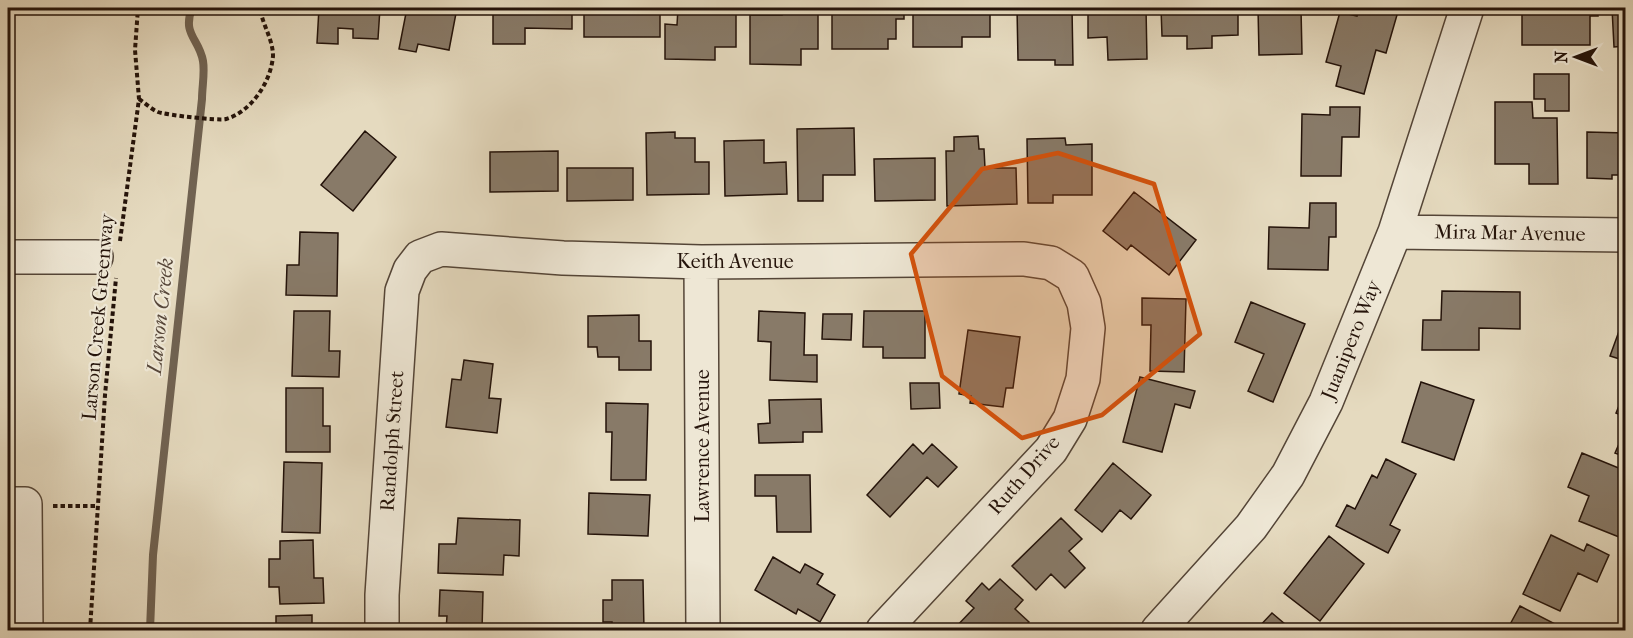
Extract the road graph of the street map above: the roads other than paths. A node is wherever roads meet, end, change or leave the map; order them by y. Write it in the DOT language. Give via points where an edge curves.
graph roads {
  1 [pos="1467,8"];
  2 [pos="1395,232"];
  3 [pos="1626,235"];
  4 [pos="8,257"];
  5 [pos="420,257"];
  6 [pos="111,258"];
  7 [pos="701,262"];
  8 [pos="1051,263"];
  9 [pos="8,504"];
  10 [pos="26,630"];
  11 [pos="382,630"];
  12 [pos="703,630"];
  13 [pos="883,630"];
  14 [pos="1158,630"];
  1 -- 2 [label="street, Juanipero Way"];
  2 -- 3 [label="street, Mira Mar Avenue"];
  2 -- 14 [label="street, Juanipero Way" via="1326,402 1287,475 1251,527"];
  4 -- 6 [label="street"];
  5 -- 7 [label="street, Keith Avenue" via="441,249"];
  5 -- 11 [label="street, Randolph Street" via="402,291"];
  7 -- 8 [label="street, Keith Avenue" via="1024,259"];
  7 -- 12 [label="street, Lawrence Avenue"];
  8 -- 13 [label="street, Ruth Drive" via="1072,276 1084,303 1088,328 1083,379 1070,419 1051,450"];
  9 -- 10 [label="street" via="25,504"];
}
